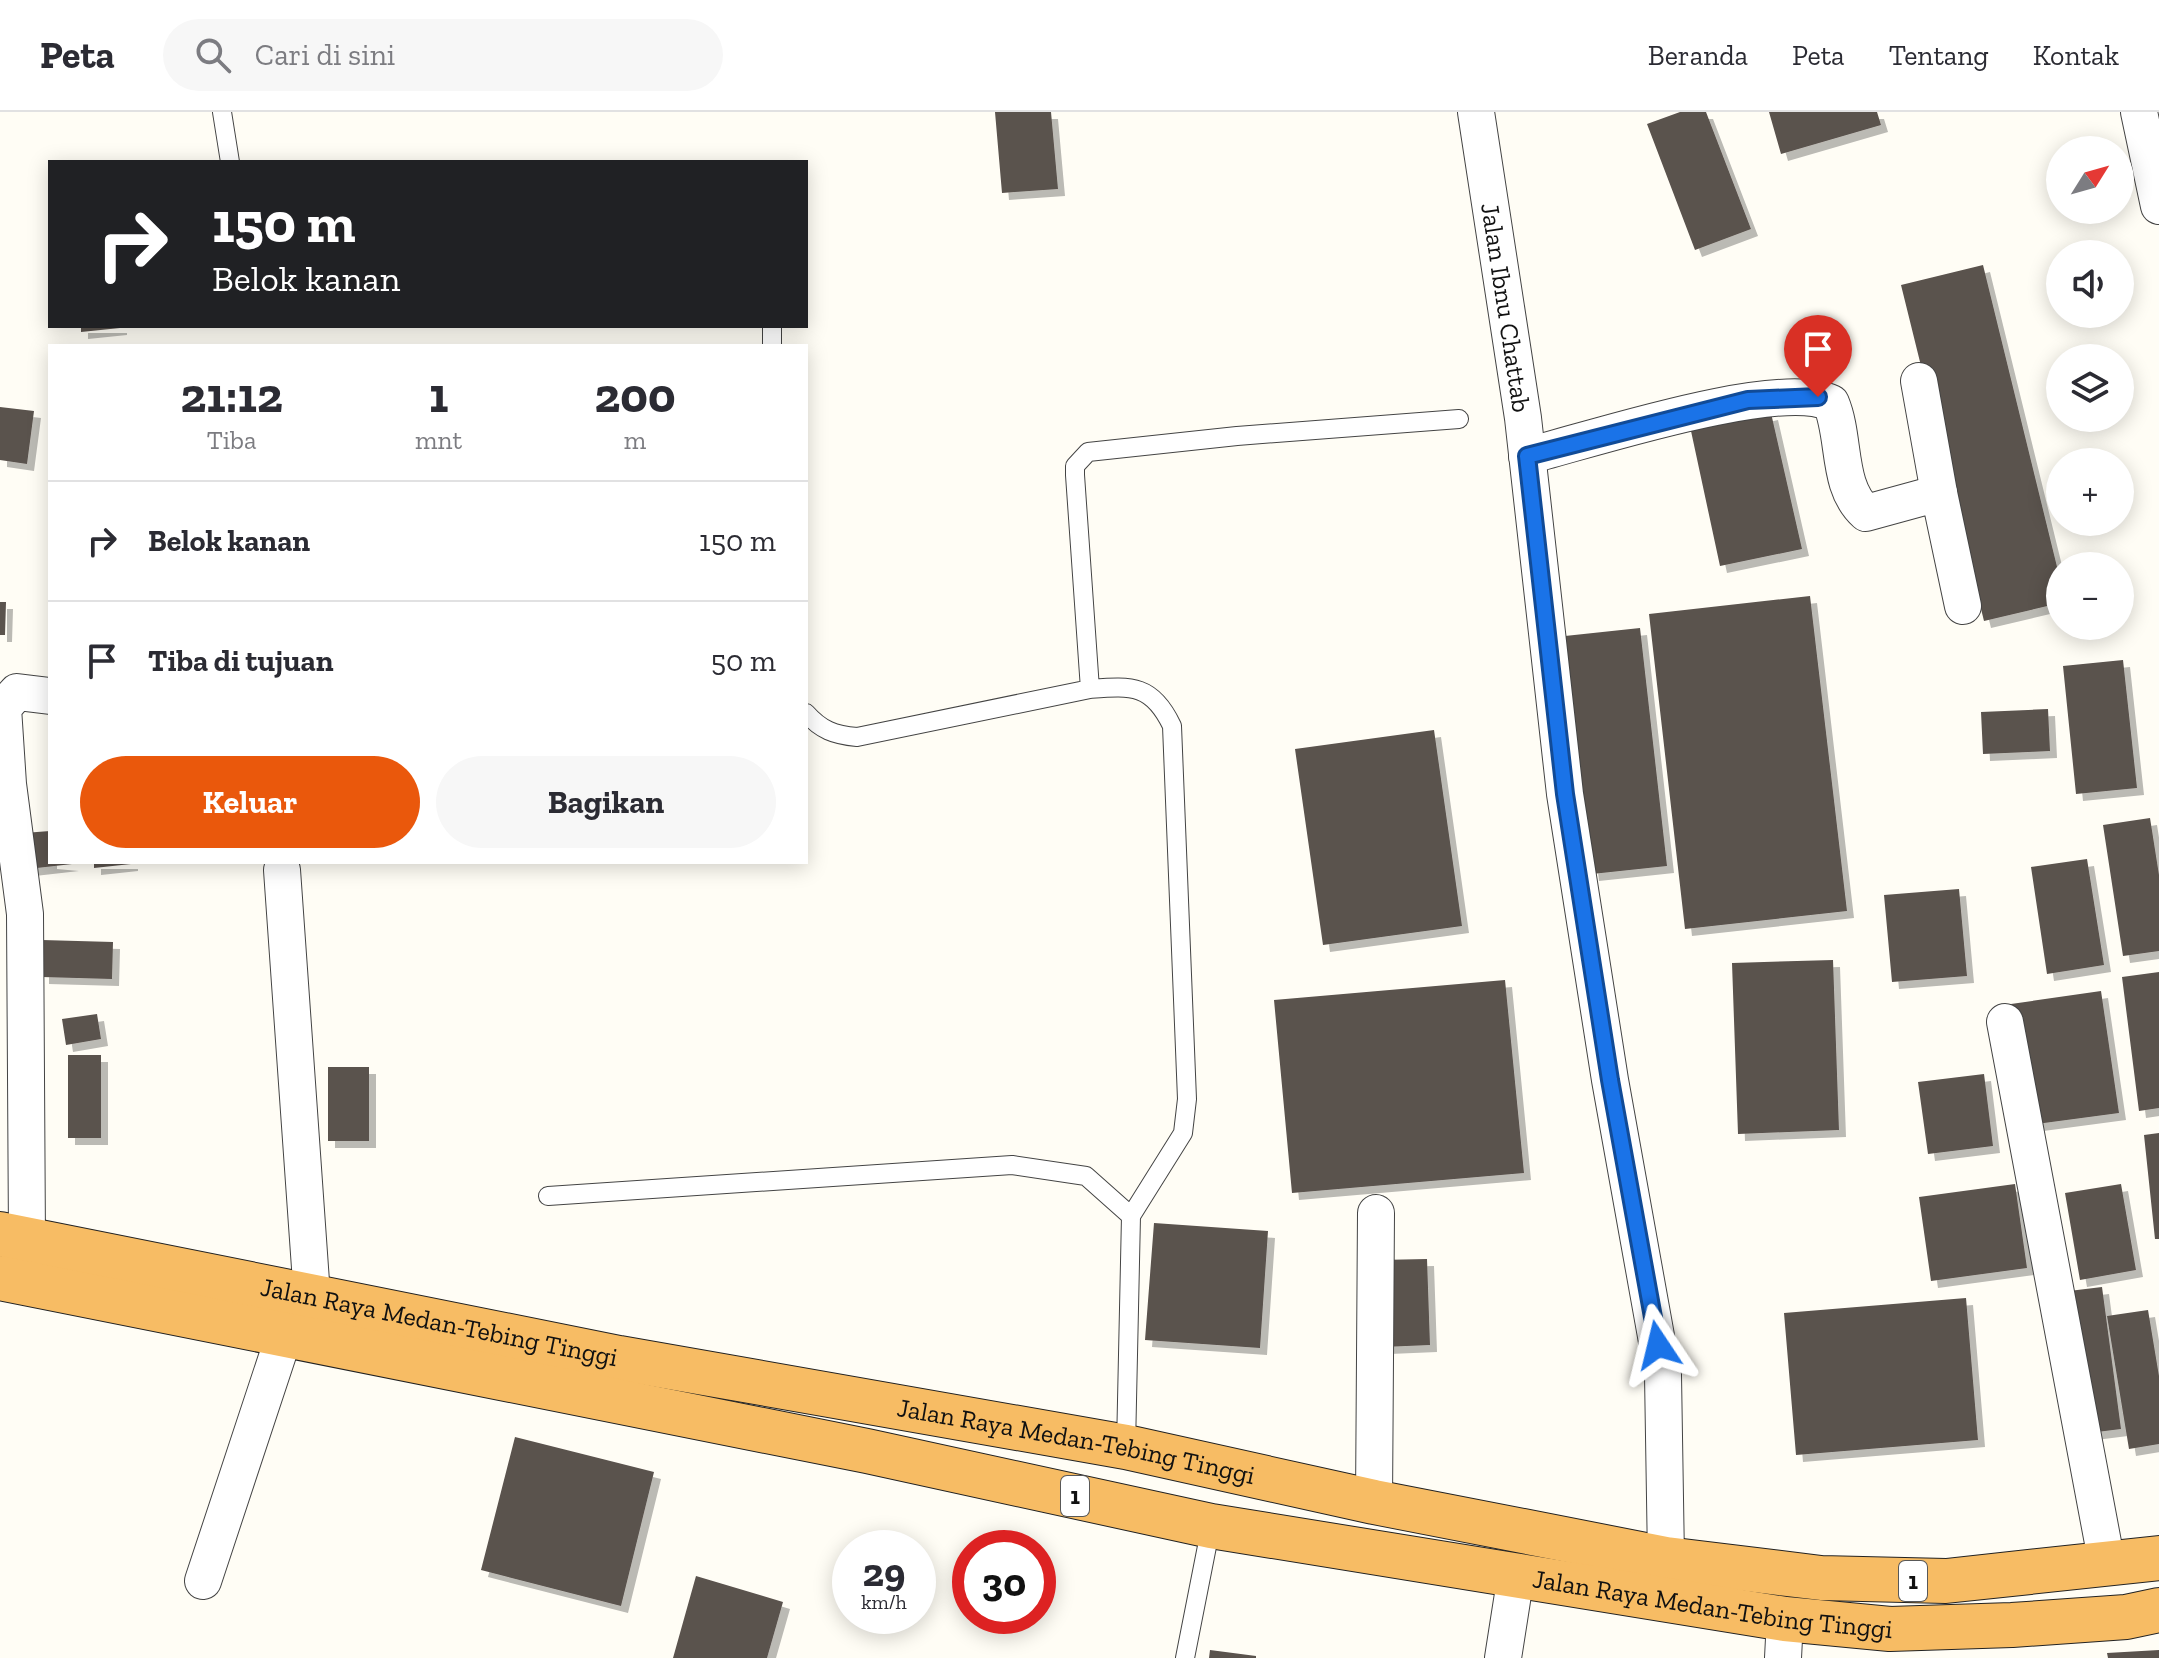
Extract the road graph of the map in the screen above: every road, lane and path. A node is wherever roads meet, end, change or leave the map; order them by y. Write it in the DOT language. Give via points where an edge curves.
graph roads {
  1 [pos="222,112"];
  2 [pos="1476,112"];
  3 [pos="2139,112"];
  4 [pos="230,160"];
  5 [pos="2159,206"];
  6 [pos="1919,381"];
  7 [pos="1459,419"];
  8 [pos="1527,456"];
  9 [pos="1939,493"];
  10 [pos="1963,606"];
  11 [pos="1090,689"];
  12 [pos="48,696"];
  13 [pos="808,715"];
  14 [pos="282,870"];
  15 [pos="2005,1022"];
  16 [pos="548,1196"];
  17 [pos="1376,1213"];
  18 [pos="1131,1216"];
  19 [pos="14,1236"];
  20 [pos="0,1278"];
  21 [pos="312,1296"];
  22 [pos="284,1336"];
  23 [pos="1126,1447"];
  24 [pos="1374,1502"];
  25 [pos="1211,1526"];
  26 [pos="2159,1558"];
  27 [pos="2107,1564"];
  28 [pos="1516,1575"];
  29 [pos="1664,1578"];
  30 [pos="203,1581"];
  31 [pos="2159,1610"];
  32 [pos="1784,1639"];
  33 [pos="1185,1658"];
  34 [pos="1503,1658"];
  1 -- 4 [label="lane"];
  2 -- 8 [label="street, Jalan Ibnu Chattab"];
  3 -- 5 [label="street"];
  6 -- 9 [label="street"];
  7 -- 11 [label="lane" via="1088,452 1075,466 1075,475"];
  8 -- 9 [label="street" via="1748,400 1818,397 1831,403 1840,425 1847,489 1866,513"];
  8 -- 29 [label="street, Jalan Ibnu Chattab" via="1565,794 1663,1375"];
  9 -- 10 [label="street"];
  11 -- 13 [label="lane" via="857,737 834,735"];
  11 -- 18 [label="lane" via="1129,687 1150,694 1172,726 1175,749 1187,1099 1183,1133"];
  12 -- 19 [label="street" via="17,692 3,708 25,914"];
  14 -- 21 [label="street"];
  15 -- 27 [label="street"];
  16 -- 18 [label="lane" via="1012,1165 1086,1176"];
  17 -- 24 [label="street"];
  18 -- 23 [label="lane"];
  19 -- 21 [label="highway, Jalan Raya Medan-Tebing Tinggi / 1"];
  20 -- 22 [label="highway, Jalan Raya Medan-Tebing Tinggi / 1"];
  21 -- 23 [label="highway, Jalan Raya Medan-Tebing Tinggi / 1" via="619,1358"];
  22 -- 25 [label="highway, Jalan Raya Medan-Tebing Tinggi / 1" via="867,1451"];
  22 -- 30 [label="street"];
  23 -- 24 [label="highway, Jalan Raya Medan-Tebing Tinggi / 1"];
  24 -- 29 [label="highway, Jalan Raya Medan-Tebing Tinggi / 1"];
  25 -- 28 [label="highway, Jalan Raya Medan-Tebing Tinggi / 1"];
  25 -- 33 [label="lane"];
  26 -- 27 [label="highway, Jalan Raya Medan-Tebing Tinggi / 1"];
  27 -- 29 [label="highway, Jalan Raya Medan-Tebing Tinggi / 1" via="1946,1581"];
  28 -- 29 [label="highway, Jalan Raya Medan-Tebing Tinggi / 1"];
  28 -- 34 [label="street"];
  29 -- 32 [label="highway, Jalan Raya Medan-Tebing Tinggi / 1"];
  31 -- 32 [label="highway, Jalan Raya Medan-Tebing Tinggi / 1" via="2126,1617"];
}
